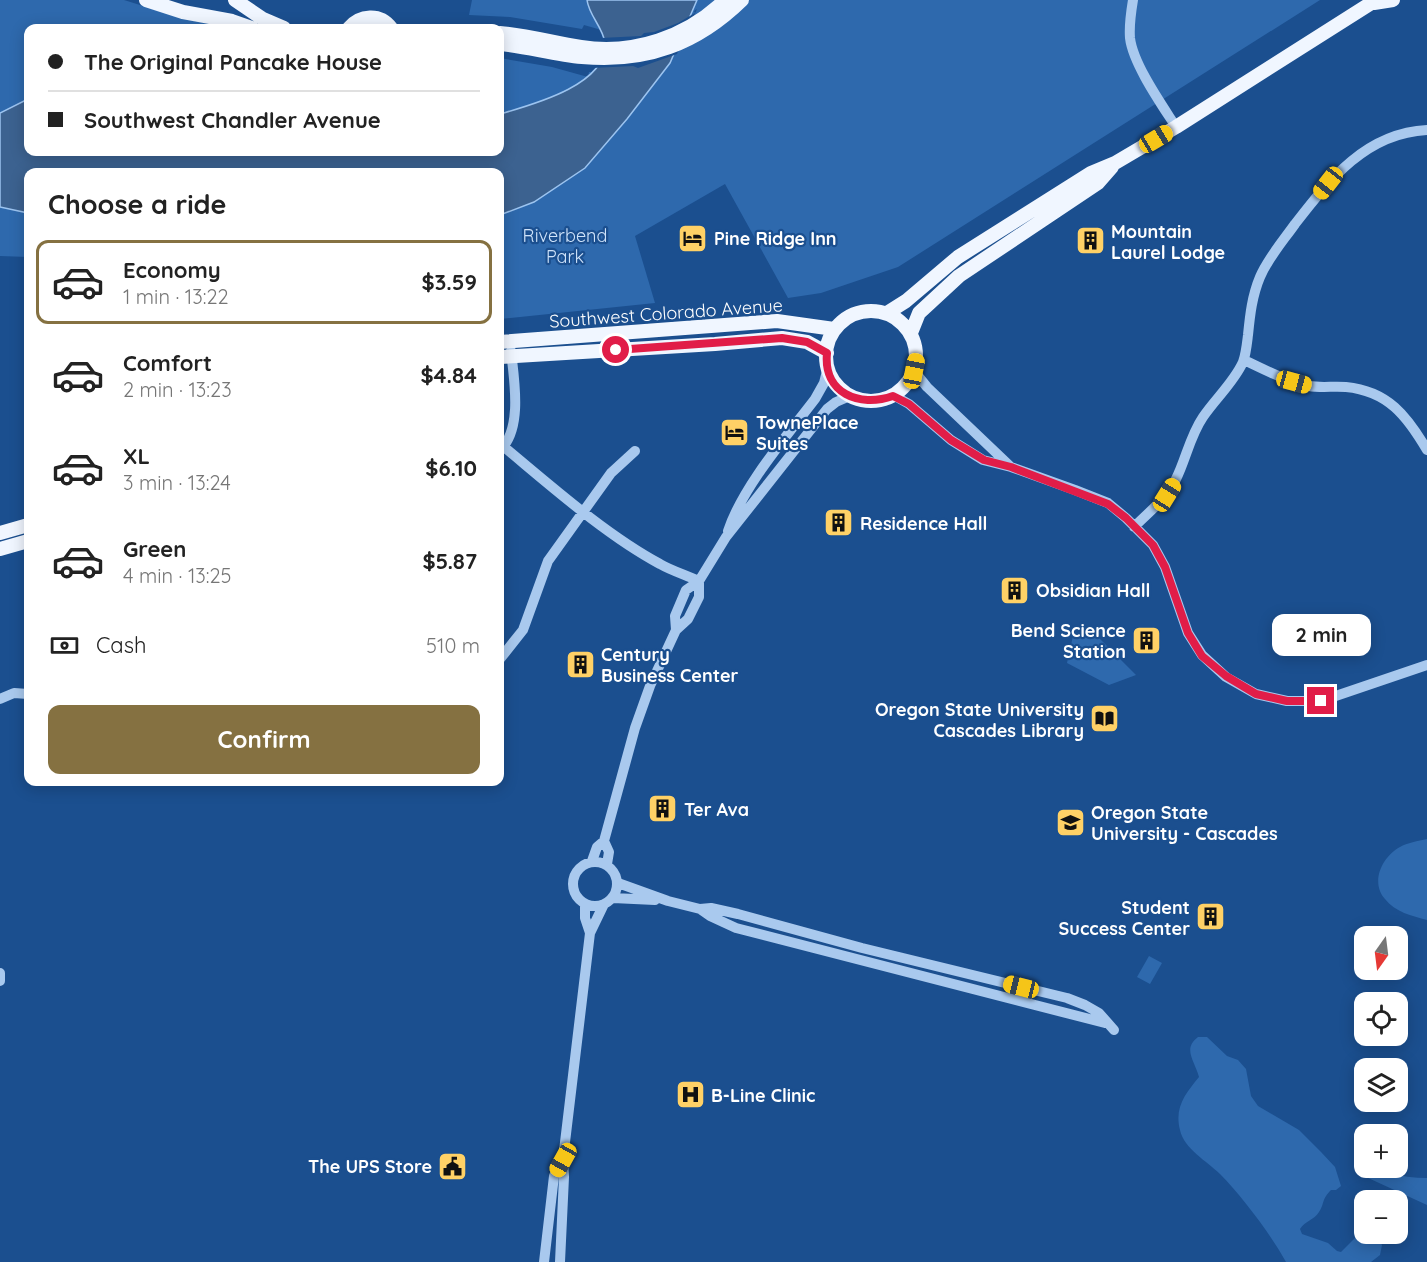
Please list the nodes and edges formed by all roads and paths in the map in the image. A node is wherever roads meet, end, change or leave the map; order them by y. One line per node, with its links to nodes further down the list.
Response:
1 (146, 0): 8 (main road)
2 (235, 0): 9 (main road)
3 (725, 0): 12 (main road)
4 (742, 0): 13 (main road)
5 (1133, 0): 14 (street)
6 (1393, 0): 7 (main road)
7 (1375, 1): 14 (main road)
8 (240, 24)
9 (275, 24)
10 (353, 24): 11 (main road)
11 (386, 24)
12 (504, 39)
13 (504, 39)
14 (1176, 127): 16 (main road)
15 (1427, 130): 22 (street)
16 (1115, 163): 17 (main road); 19 (main road)
17 (887, 313): 18 (main road); 19 (main road)
18 (834, 329): 20 (main road, Southwest Colorado Avenue); 21 (main road)
19 (911, 333): 24 (main road)
20 (505, 349): 21 (main road, Southwest Colorado Avenue); 27 (street)
21 (827, 353): 23 (main road)
22 (1244, 360): 29 (street); 34 (street)
23 (827, 371): 25 (main road); 36 (street)
24 (914, 371): 26 (main road); 31 (street)
25 (850, 396): 26 (main road); 36 (street)
26 (893, 396): 31 (street)
27 (504, 443)
28 (504, 450): 32 (street)
29 (1427, 450)
30 (635, 452): 32 (street)
31 (1011, 467): 34 (street)
32 (583, 511): 39 (street); 40 (street)
33 (24, 526): 35 (main road)
34 (1134, 527): 41 (street)
35 (0, 533)
36 (726, 537): 39 (street)
37 (24, 542): 38 (main road)
38 (0, 549)
39 (699, 581): 44 (street)
40 (504, 654)
41 (1427, 665)
42 (24, 694): 43 (street)
43 (0, 699)
44 (604, 840): 45 (street); 46 (street)
45 (592, 861): 46 (street); 50 (street)
46 (607, 864): 47 (street)
47 (618, 884): 48 (street); 49 (street)
48 (608, 901): 49 (street); 50 (street); 52 (street)
49 (668, 901): 51 (street)
50 (585, 904): 52 (street)
51 (700, 909): 51 (street)
52 (590, 933): 55 (street)
53 (0, 973): 54 (street)
54 (0, 981)
55 (563, 1160): 56 (street); 57 (street)
56 (544, 1262)
57 (560, 1262)

